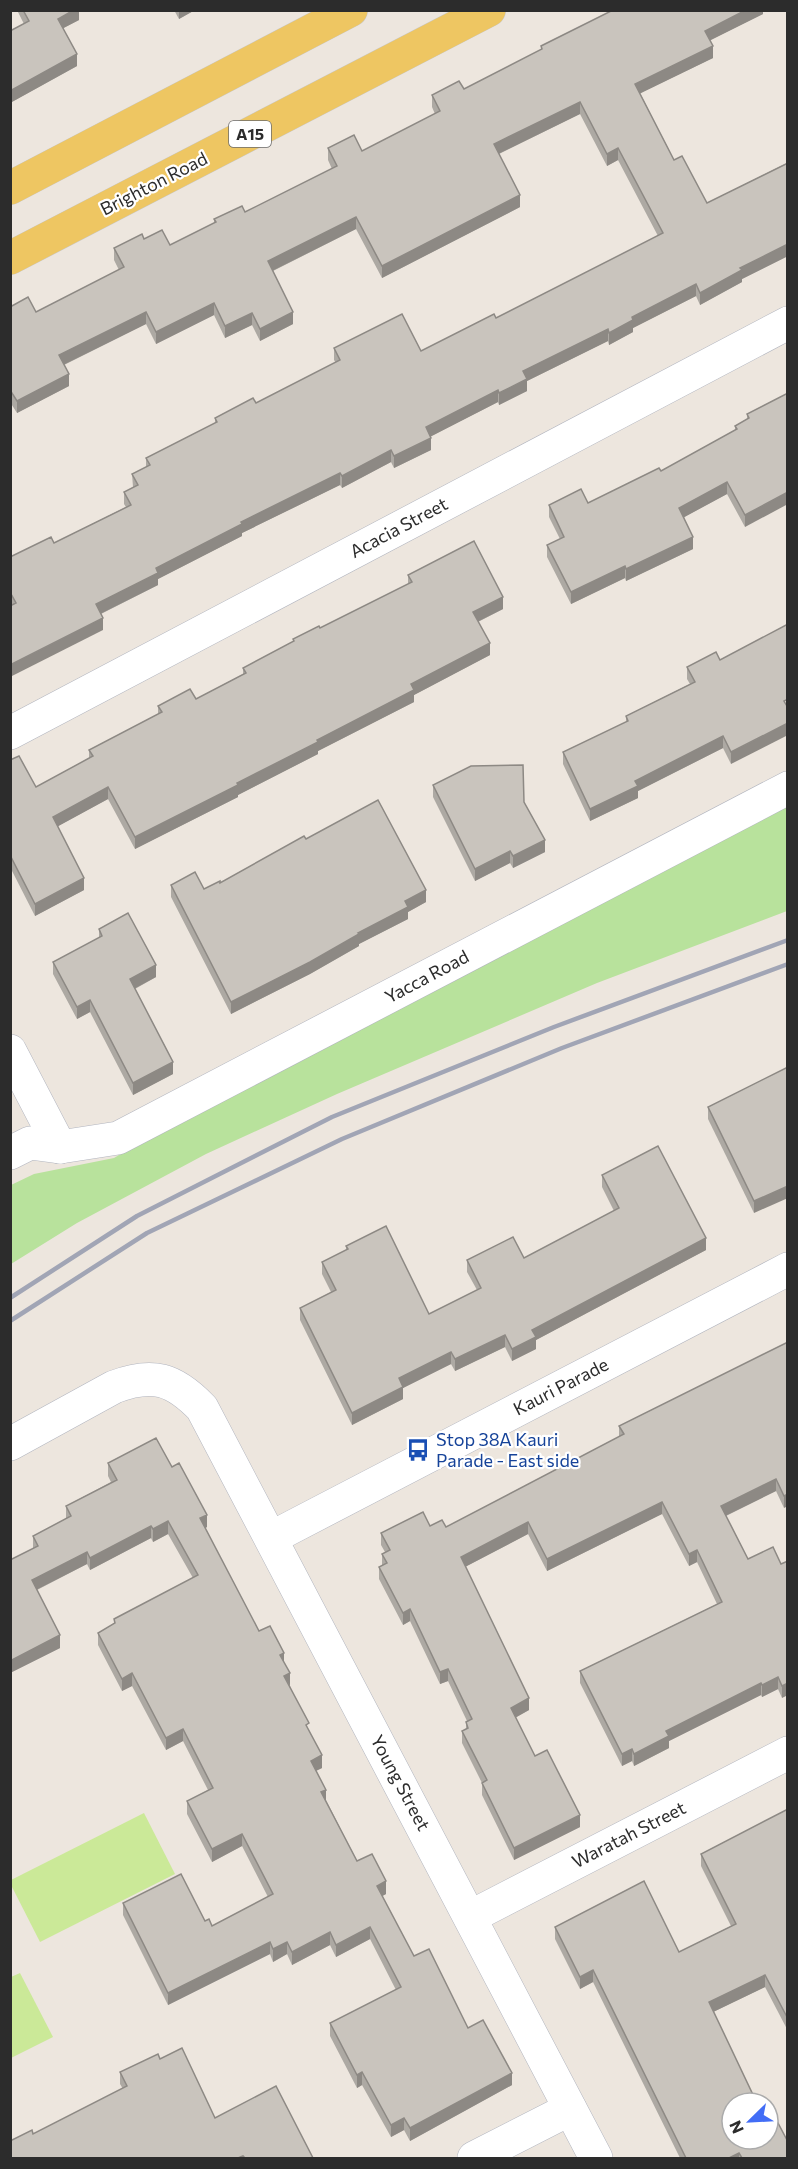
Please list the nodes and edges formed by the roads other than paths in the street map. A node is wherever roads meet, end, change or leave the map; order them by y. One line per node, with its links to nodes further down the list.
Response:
1 (351, 10): 3 (main road)
2 (487, 11): 4 (main road, Brighton Road / A15)
3 (10, 188)
4 (10, 258)
5 (788, 323): 6 (street, Acacia Street)
6 (10, 733)
7 (788, 788): 9 (street, Yacca Road)
8 (10, 1051): 9 (street)
9 (60, 1147): 10 (street, Yacca Road)
10 (10, 1153)
11 (788, 1269): 13 (street, Kauri Parade)
12 (10, 1444): 13 (street, Young Street)
13 (271, 1538): 15 (street, Young Street)
14 (788, 1753): 15 (street, Waratah Street)
15 (470, 1917): 16 (street, Young Street)
16 (570, 2109): 17 (street); 18 (street, Young Street)
17 (474, 2158)
18 (597, 2158)

